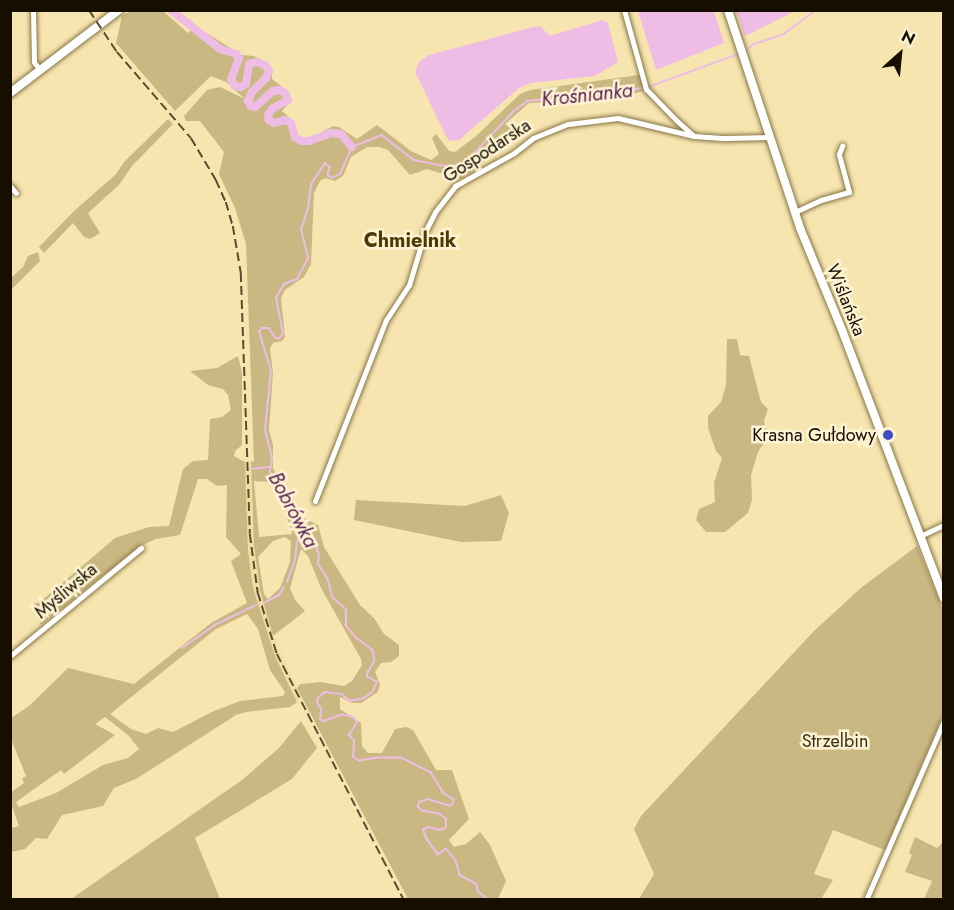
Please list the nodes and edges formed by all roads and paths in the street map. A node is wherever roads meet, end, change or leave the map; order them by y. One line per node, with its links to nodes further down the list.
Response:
1 (33, 10): 5 (street)
2 (119, 10): 5 (street)
3 (624, 10): 7 (street)
4 (728, 10): 8 (street, Wiślańska)
5 (40, 70): 6 (street)
6 (10, 93)
7 (694, 136): 8 (street, Gospodarska); 13 (street, Gospodarska)
8 (770, 137): 12 (street, Wiślańska)
9 (842, 146): 12 (street)
10 (10, 186): 11 (street)
11 (16, 193)
12 (795, 212): 15 (street, Wiślańska)
13 (315, 501)
14 (944, 525): 15 (street)
15 (920, 536): 17 (street, Wiślańska)
16 (141, 548): 18 (street, Myśliwska)
17 (944, 598)
18 (10, 656)
19 (944, 721): 20 (street)
20 (866, 900)

